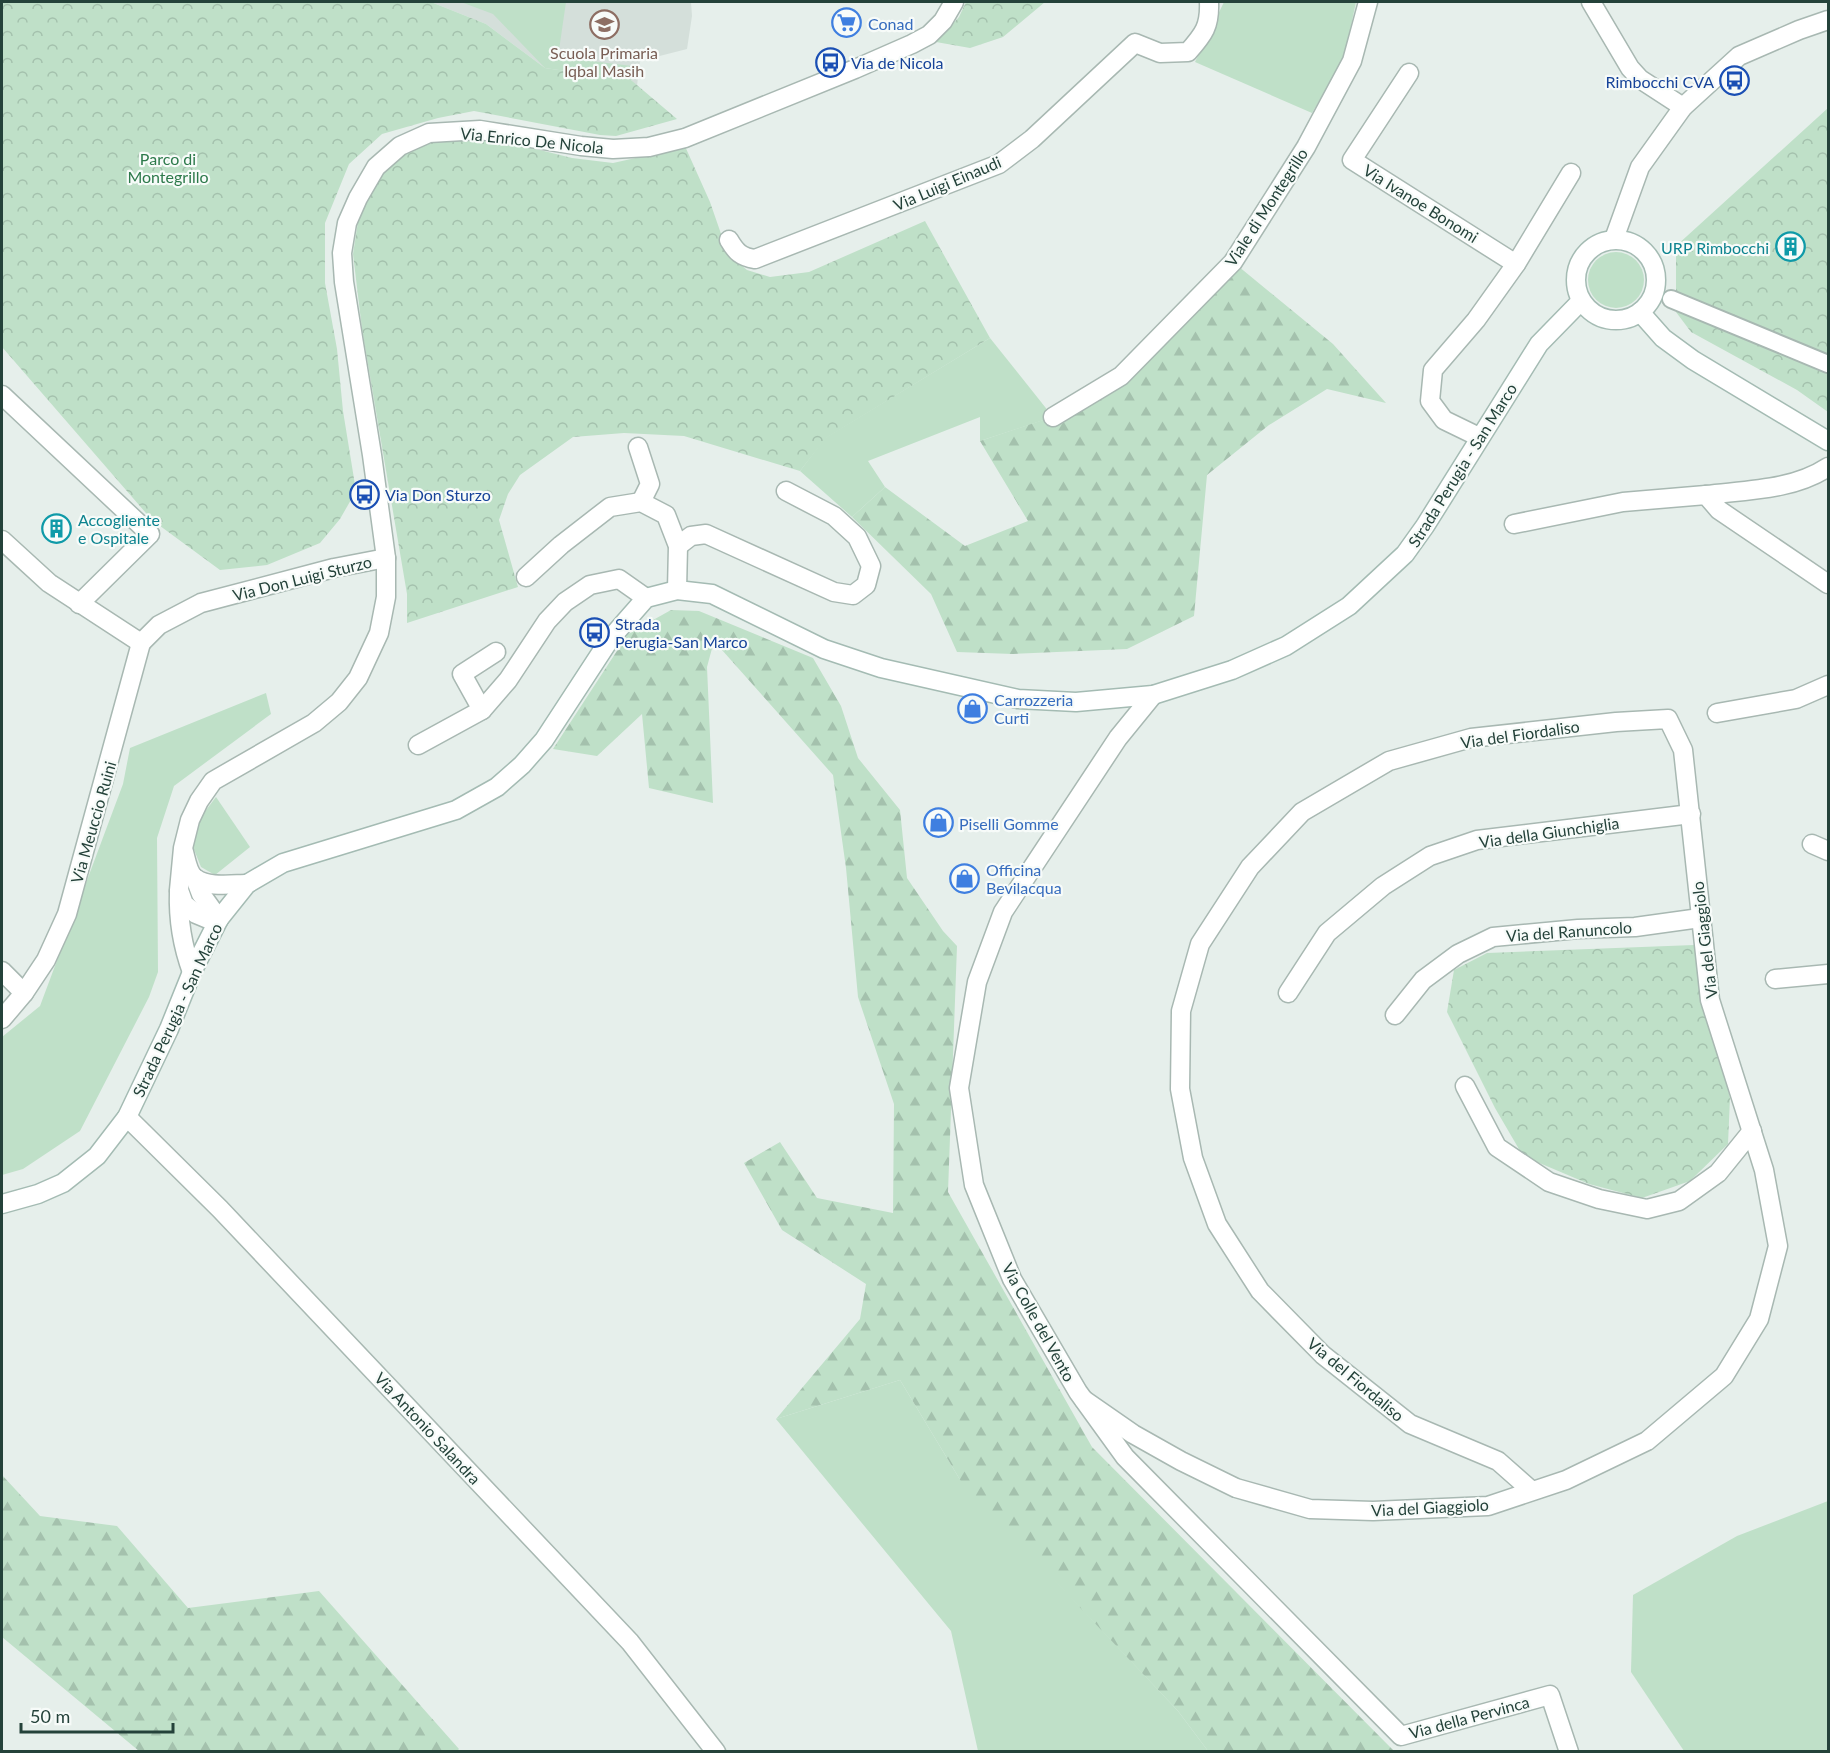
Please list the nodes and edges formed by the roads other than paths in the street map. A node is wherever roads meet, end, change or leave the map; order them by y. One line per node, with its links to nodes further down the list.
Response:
1 (954, 2): 28 (street, Via Enrico De Nicola)
2 (1209, 2): 10 (street, Via Luigi Einaudi)
3 (1368, 2): 17 (street, Viale di Montegrillo)
4 (1591, 2): 7 (street)
5 (1828, 20): 7 (street)
6 (1409, 73): 11 (street, Via Ivanoe Bonomi)
7 (1683, 107): 9 (street)
8 (1571, 173): 11 (street)
9 (1614, 239): 13 (street); 14 (street)
10 (729, 240)
11 (1516, 264): 18 (street)
12 (1671, 299): 15 (street)
13 (1581, 301): 14 (street); 18 (street, Strada Perugia - San Marco)
14 (1640, 312): 19 (street)
15 (1828, 364)
16 (2, 394): 33 (street)
17 (1053, 417)
18 (1479, 437): 37 (street, Strada Perugia - San Marco)
19 (1828, 441)
20 (638, 447): 24 (street)
21 (1828, 467): 23 (street)
22 (786, 491): 27 (street)
23 (1706, 495): 25 (street); 30 (street)
24 (641, 502): 27 (street); 29 (street)
25 (1514, 524)
26 (2, 540): 33 (street)
27 (678, 546): 31 (street)
28 (386, 558): 34 (street, Via Don Luigi Sturzo); 42 (street, Via Don Luigi Sturzo)
29 (526, 578)
30 (1828, 584)
31 (677, 590): 32 (street, Strada Perugia - San Marco); 37 (street, Strada Perugia - San Marco)
32 (646, 598): 38 (street); 44 (street, Strada Perugia - San Marco)
33 (79, 604): 34 (street)
34 (141, 643): 52 (street, Via Meuccio Ruini)
35 (496, 652): 38 (street)
36 (1828, 685): 39 (street)
37 (1153, 694): 60 (street, Via Colle del Vento)
38 (482, 710): 40 (street)
39 (1718, 713)
40 (418, 745)
41 (1691, 814): 47 (street, Via del Giaggiolo); 53 (street, Via della Giunchiglia); 61 (street, Via del Fiordaliso)
42 (183, 849): 43 (street); 45 (street, Via Don Luigi Sturzo)
43 (195, 878): 44 (street); 46 (street)
44 (248, 884): 46 (street, Strada Perugia - San Marco)
45 (179, 890): 46 (street); 49 (street, Via Don Luigi Sturzo)
46 (219, 918): 49 (street, Strada Perugia - San Marco)
47 (1700, 918): 54 (street, Via del Ranuncolo); 58 (street, Via del Giaggiolo)
48 (2, 971): 52 (street)
49 (192, 972): 57 (street, Strada Perugia - San Marco)
50 (1828, 974): 51 (street)
51 (1774, 979)
52 (24, 993): 55 (street, Via Meuccio Ruini)
53 (1288, 993)
54 (1395, 1016)
55 (2, 1019)
56 (1465, 1086): 58 (street)
57 (127, 1117): 59 (street, Strada Perugia - San Marco); 63 (street, Via Antonio Salandra)
58 (1752, 1131): 61 (street, Via del Giaggiolo)
59 (2, 1204)
60 (1084, 1400): 61 (street, Via del Giaggiolo); 62 (street, Via Colle del Vento)
61 (1532, 1491)
62 (1401, 1736): 64 (street, Via della Pervinca)
63 (716, 1752)
64 (1569, 1752)

